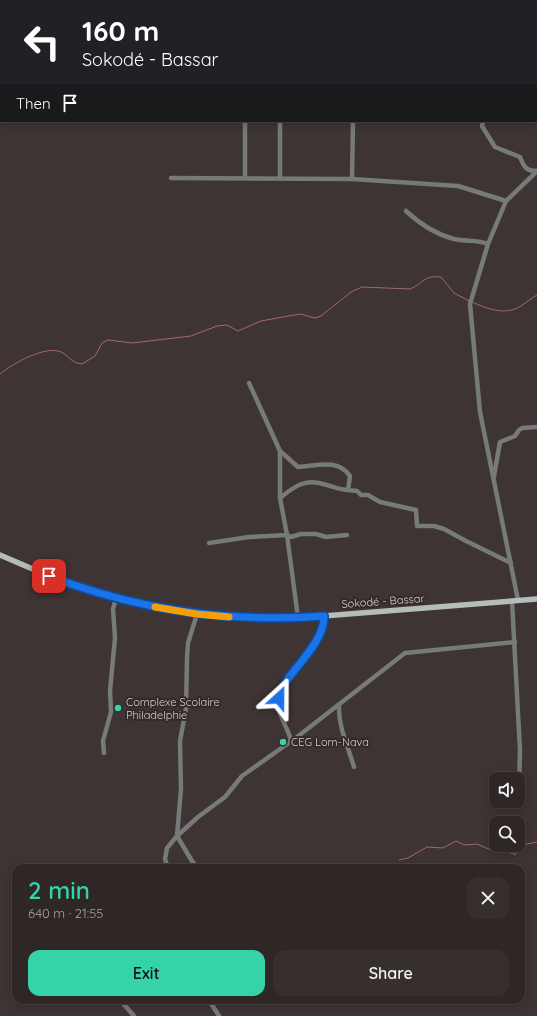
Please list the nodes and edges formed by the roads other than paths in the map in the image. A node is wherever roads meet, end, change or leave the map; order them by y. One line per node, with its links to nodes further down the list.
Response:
1 (245, 122): 7 (street)
2 (280, 122): 8 (street)
3 (353, 122): 9 (street)
4 (483, 122): 5 (street)
5 (537, 171): 10 (street)
6 (170, 178): 7 (street)
7 (245, 178): 8 (street)
8 (280, 178): 9 (street)
9 (352, 179): 10 (street)
10 (506, 201): 12 (street)
11 (406, 211): 12 (street)
12 (488, 244): 16 (street)
13 (249, 383): 15 (street)
14 (537, 427): 16 (street)
15 (280, 451): 17 (street); 18 (street)
16 (493, 481): 23 (street)
17 (348, 490): 18 (street); 23 (street)
18 (280, 498): 20 (street)
19 (347, 534): 20 (street)
20 (287, 535): 21 (street); 29 (street)
21 (209, 543)
22 (0, 555): 24 (main road, Sokodé - Bassar)
23 (511, 563): 26 (street)
24 (116, 598): 27 (main road, Sokodé - Bassar); 33 (street)
25 (537, 599): 26 (main road, Sokodé - Bassar)
26 (515, 601): 28 (main road, Sokodé - Bassar); 30 (street)
27 (196, 614): 29 (main road, Sokodé - Bassar); 36 (street)
28 (324, 616): 29 (main road, Sokodé - Bassar); 32 (street)
29 (298, 618)
30 (515, 642): 31 (street); 35 (street)
31 (339, 704): 32 (street); 34 (street)
32 (291, 741): 36 (street)
33 (104, 753)
34 (354, 767)
35 (519, 772)
36 (177, 836): 37 (street); 38 (street)
37 (167, 864)
38 (195, 864)
39 (124, 1004): 41 (street)
40 (212, 1004): 42 (street)
41 (134, 1016)
42 (219, 1016)

